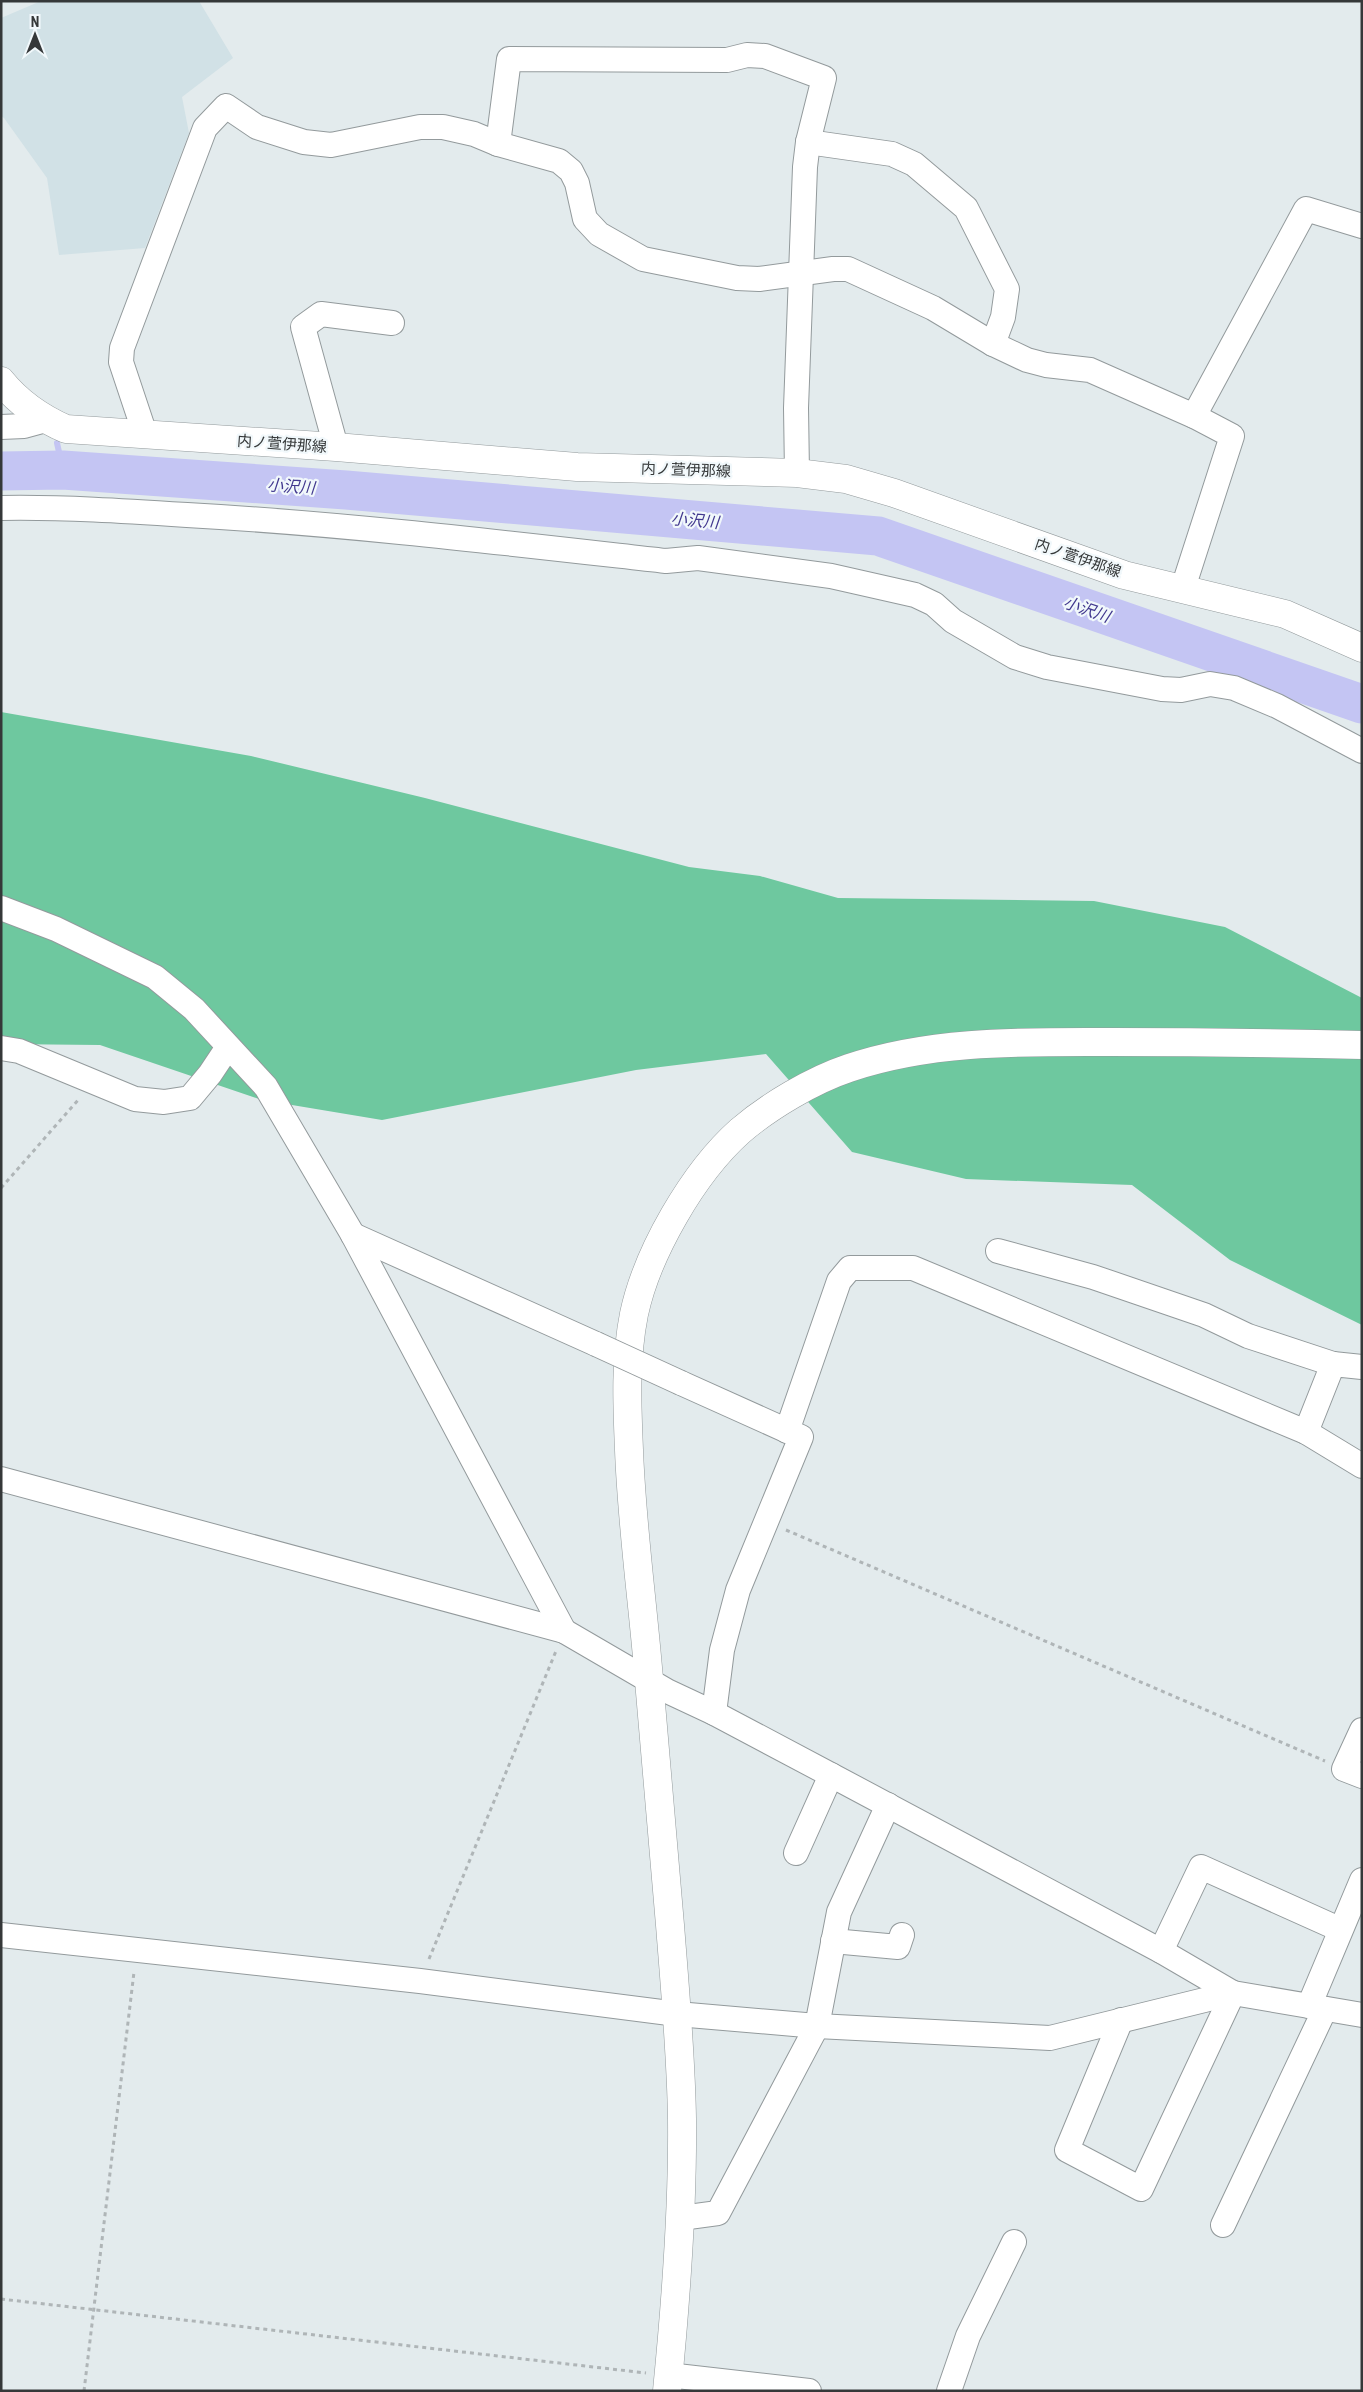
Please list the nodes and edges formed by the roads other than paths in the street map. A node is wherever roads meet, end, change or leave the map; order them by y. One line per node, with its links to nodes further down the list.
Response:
1 (808, 142): 2 (street); 4 (street); 6 (street)
2 (498, 144): 4 (street); 11 (street)
3 (1362, 226): 8 (street)
4 (801, 274): 6 (street); 13 (street)
5 (392, 323): 12 (street)
6 (993, 344): 8 (street)
7 (1, 381): 9 (street, 内ノ萱伊那線)
8 (1194, 416): 15 (street)
9 (46, 420): 10 (street); 11 (street, 内ノ萱伊那線)
10 (1, 427)
11 (145, 434): 12 (street, 内ノ萱伊那線)
12 (336, 447): 13 (street, 内ノ萱伊那線)
13 (797, 473): 15 (street, 内ノ萱伊那線)
14 (1, 508): 17 (street)
15 (1183, 588): 16 (street, 内ノ萱伊那線)
16 (1362, 648)
17 (1362, 750)
18 (1, 908): 20 (street)
19 (1362, 1045): 31 (street)
20 (228, 1047): 21 (street); 22 (street)
21 (1, 1048)
22 (353, 1236): 26 (street, bridge); 30 (street)
23 (998, 1251): 24 (street)
24 (1333, 1364): 25 (street); 27 (street)
25 (1362, 1367)
26 (787, 1431): 27 (street); 32 (street)
27 (1306, 1432): 28 (street)
28 (1362, 1466)
29 (1, 1479): 30 (street)
30 (564, 1631): 31 (street)
31 (650, 1681): 32 (street); 46 (street)
32 (714, 1713): 35 (street)
33 (1362, 1730): 34 (street)
34 (1353, 1773)
35 (831, 1775): 36 (street); 37 (street)
36 (888, 1805): 42 (street); 43 (street)
37 (796, 1853)
38 (1362, 1880): 39 (street)
39 (1339, 1929): 43 (street); 45 (street)
40 (902, 1935): 42 (street)
41 (1, 1936): 46 (street)
42 (833, 1942): 49 (street)
43 (1161, 1951): 44 (street)
44 (1233, 1992): 45 (street); 48 (street); 48 (street)
45 (1317, 2007): 47 (street); 51 (street)
46 (678, 2014): 49 (street); 50 (street)
47 (1362, 2016)
48 (1121, 2020): 49 (street)
49 (817, 2026): 50 (street)
50 (681, 2218): 53 (street)
51 (1223, 2225)
52 (1014, 2242): 55 (street)
53 (668, 2383): 54 (street)
54 (809, 2391)
55 (949, 2391)

